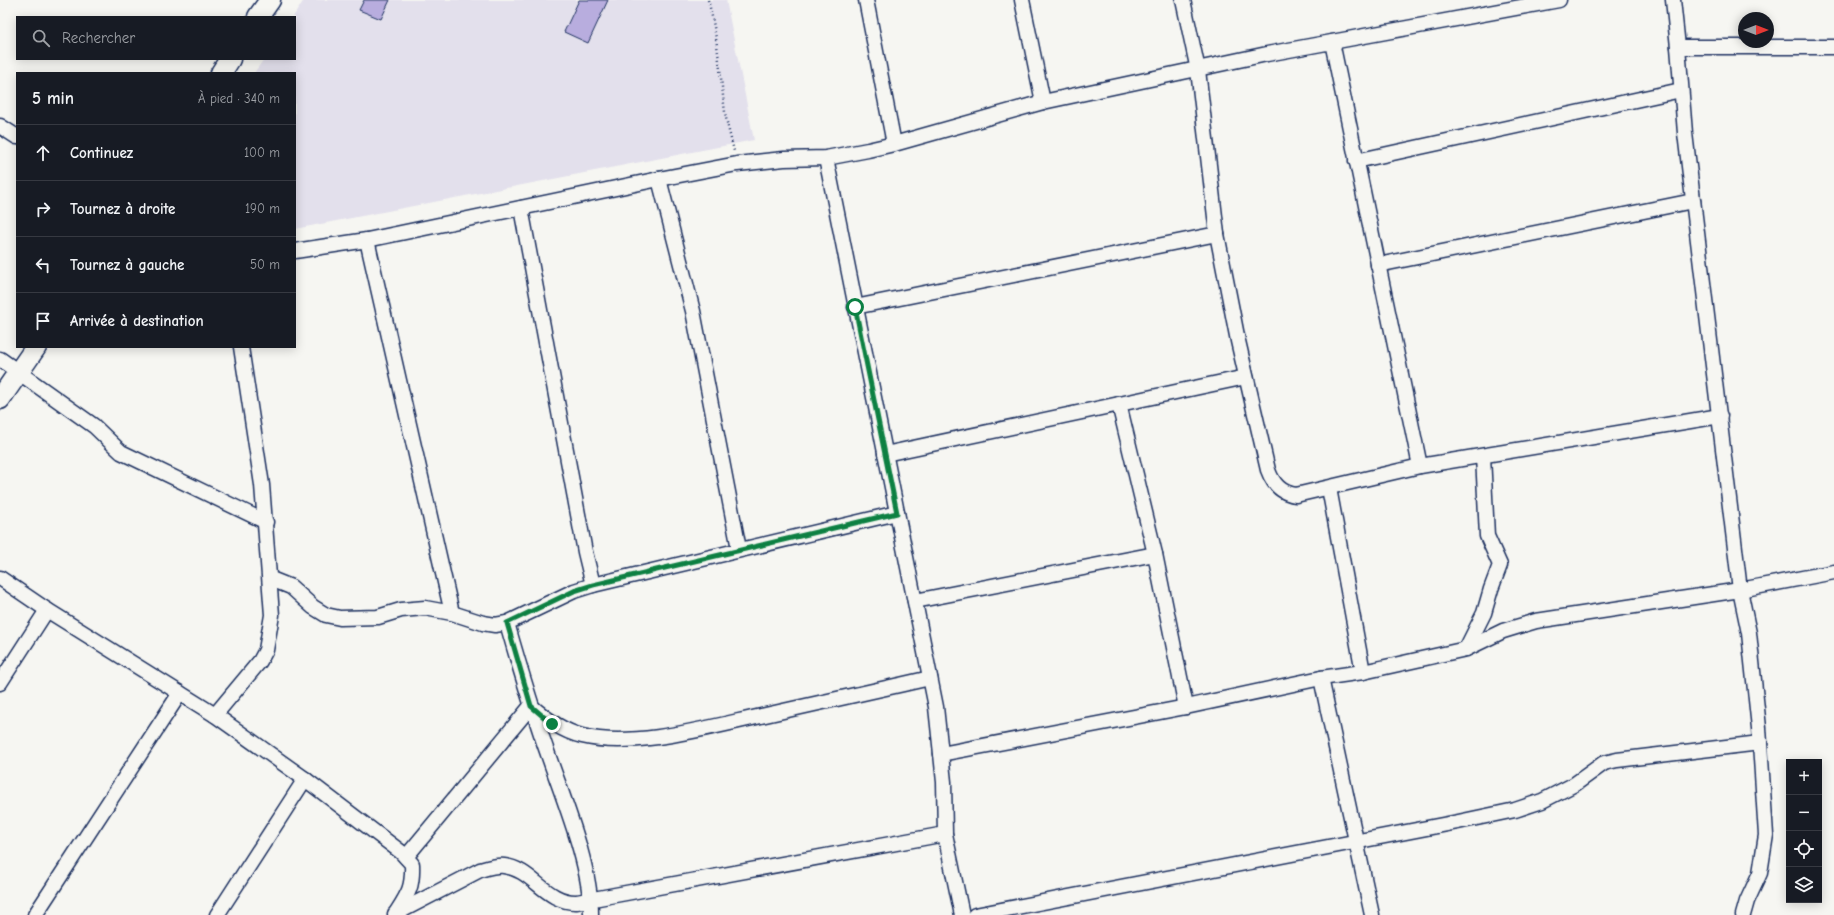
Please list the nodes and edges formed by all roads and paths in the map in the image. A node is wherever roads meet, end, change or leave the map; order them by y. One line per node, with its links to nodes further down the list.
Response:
1 (270, 0): 8 (street)
2 (708, 0): 22 (path)
3 (866, 0): 19 (street)
4 (1022, 0): 16 (street)
5 (1183, 0): 13 (street)
6 (1559, 0): 9 (street)
7 (1673, 0): 10 (street)
8 (259, 16)
9 (1332, 42): 13 (street); 21 (street)
10 (1678, 46): 11 (street); 15 (street)
11 (1834, 46)
12 (229, 60): 14 (street)
13 (1198, 70): 16 (street); 26 (street)
14 (222, 72)
15 (1681, 90): 21 (street); 24 (street)
16 (1043, 102): 19 (street)
17 (0, 126): 18 (street)
18 (16, 136)
19 (894, 144): 20 (street)
20 (826, 158): 22 (street); 30 (street)
21 (1356, 161): 29 (street)
22 (737, 164): 23 (street)
23 (658, 179): 25 (street); 45 (street)
24 (1693, 201): 29 (street); 38 (street)
25 (521, 208): 27 (street); 50 (street)
26 (1217, 234): 30 (street); 35 (street)
27 (367, 240): 28 (street); 54 (street)
28 (296, 251)
29 (1378, 265): 41 (street)
30 (855, 307): 39 (street)
31 (35, 348): 34 (street)
32 (241, 348): 44 (street)
33 (0, 360): 34 (street)
34 (18, 372): 36 (street); 44 (street)
35 (1246, 377): 37 (street); 42 (street)
36 (0, 399)
37 (1119, 404): 39 (street); 46 (street)
38 (1720, 416): 40 (street); 51 (street)
39 (885, 454): 43 (street)
40 (1483, 456): 41 (street); 56 (street)
41 (1420, 466): 42 (street)
42 (1329, 488): 57 (street)
43 (897, 513): 45 (street); 52 (street)
44 (266, 522): 49 (street)
45 (739, 549): 50 (street)
46 (1155, 554): 52 (street); 63 (street)
47 (1834, 572): 51 (street)
48 (0, 578): 53 (street)
49 (271, 579): 54 (street); 64 (street)
50 (593, 585): 55 (street)
51 (1740, 590): 56 (street); 65 (street)
52 (915, 600): 58 (street)
53 (47, 610): 60 (street); 61 (street)
54 (452, 613): 55 (street)
55 (507, 623): 62 (street)
56 (1466, 649): 57 (street)
57 (1363, 672): 59 (street)
58 (930, 678): 62 (street); 66 (street)
59 (1321, 678): 63 (street); 69 (street)
60 (0, 684)
61 (180, 693): 64 (street); 73 (street)
62 (531, 706): 70 (street); 71 (street)
63 (1186, 707): 66 (street)
64 (215, 715): 67 (street)
65 (1760, 743): 69 (street); 80 (street)
66 (941, 754): 68 (street)
67 (305, 779): 70 (street); 74 (street)
68 (945, 834): 71 (street); 77 (street)
69 (1357, 842): 78 (street); 79 (street)
70 (406, 857): 75 (street)
71 (591, 899): 72 (street); 76 (street)
72 (409, 911): 75 (street)
73 (36, 915)
74 (217, 915)
75 (395, 915)
76 (591, 915)
77 (962, 915)
78 (975, 915)
79 (1372, 915)
80 (1743, 915)

